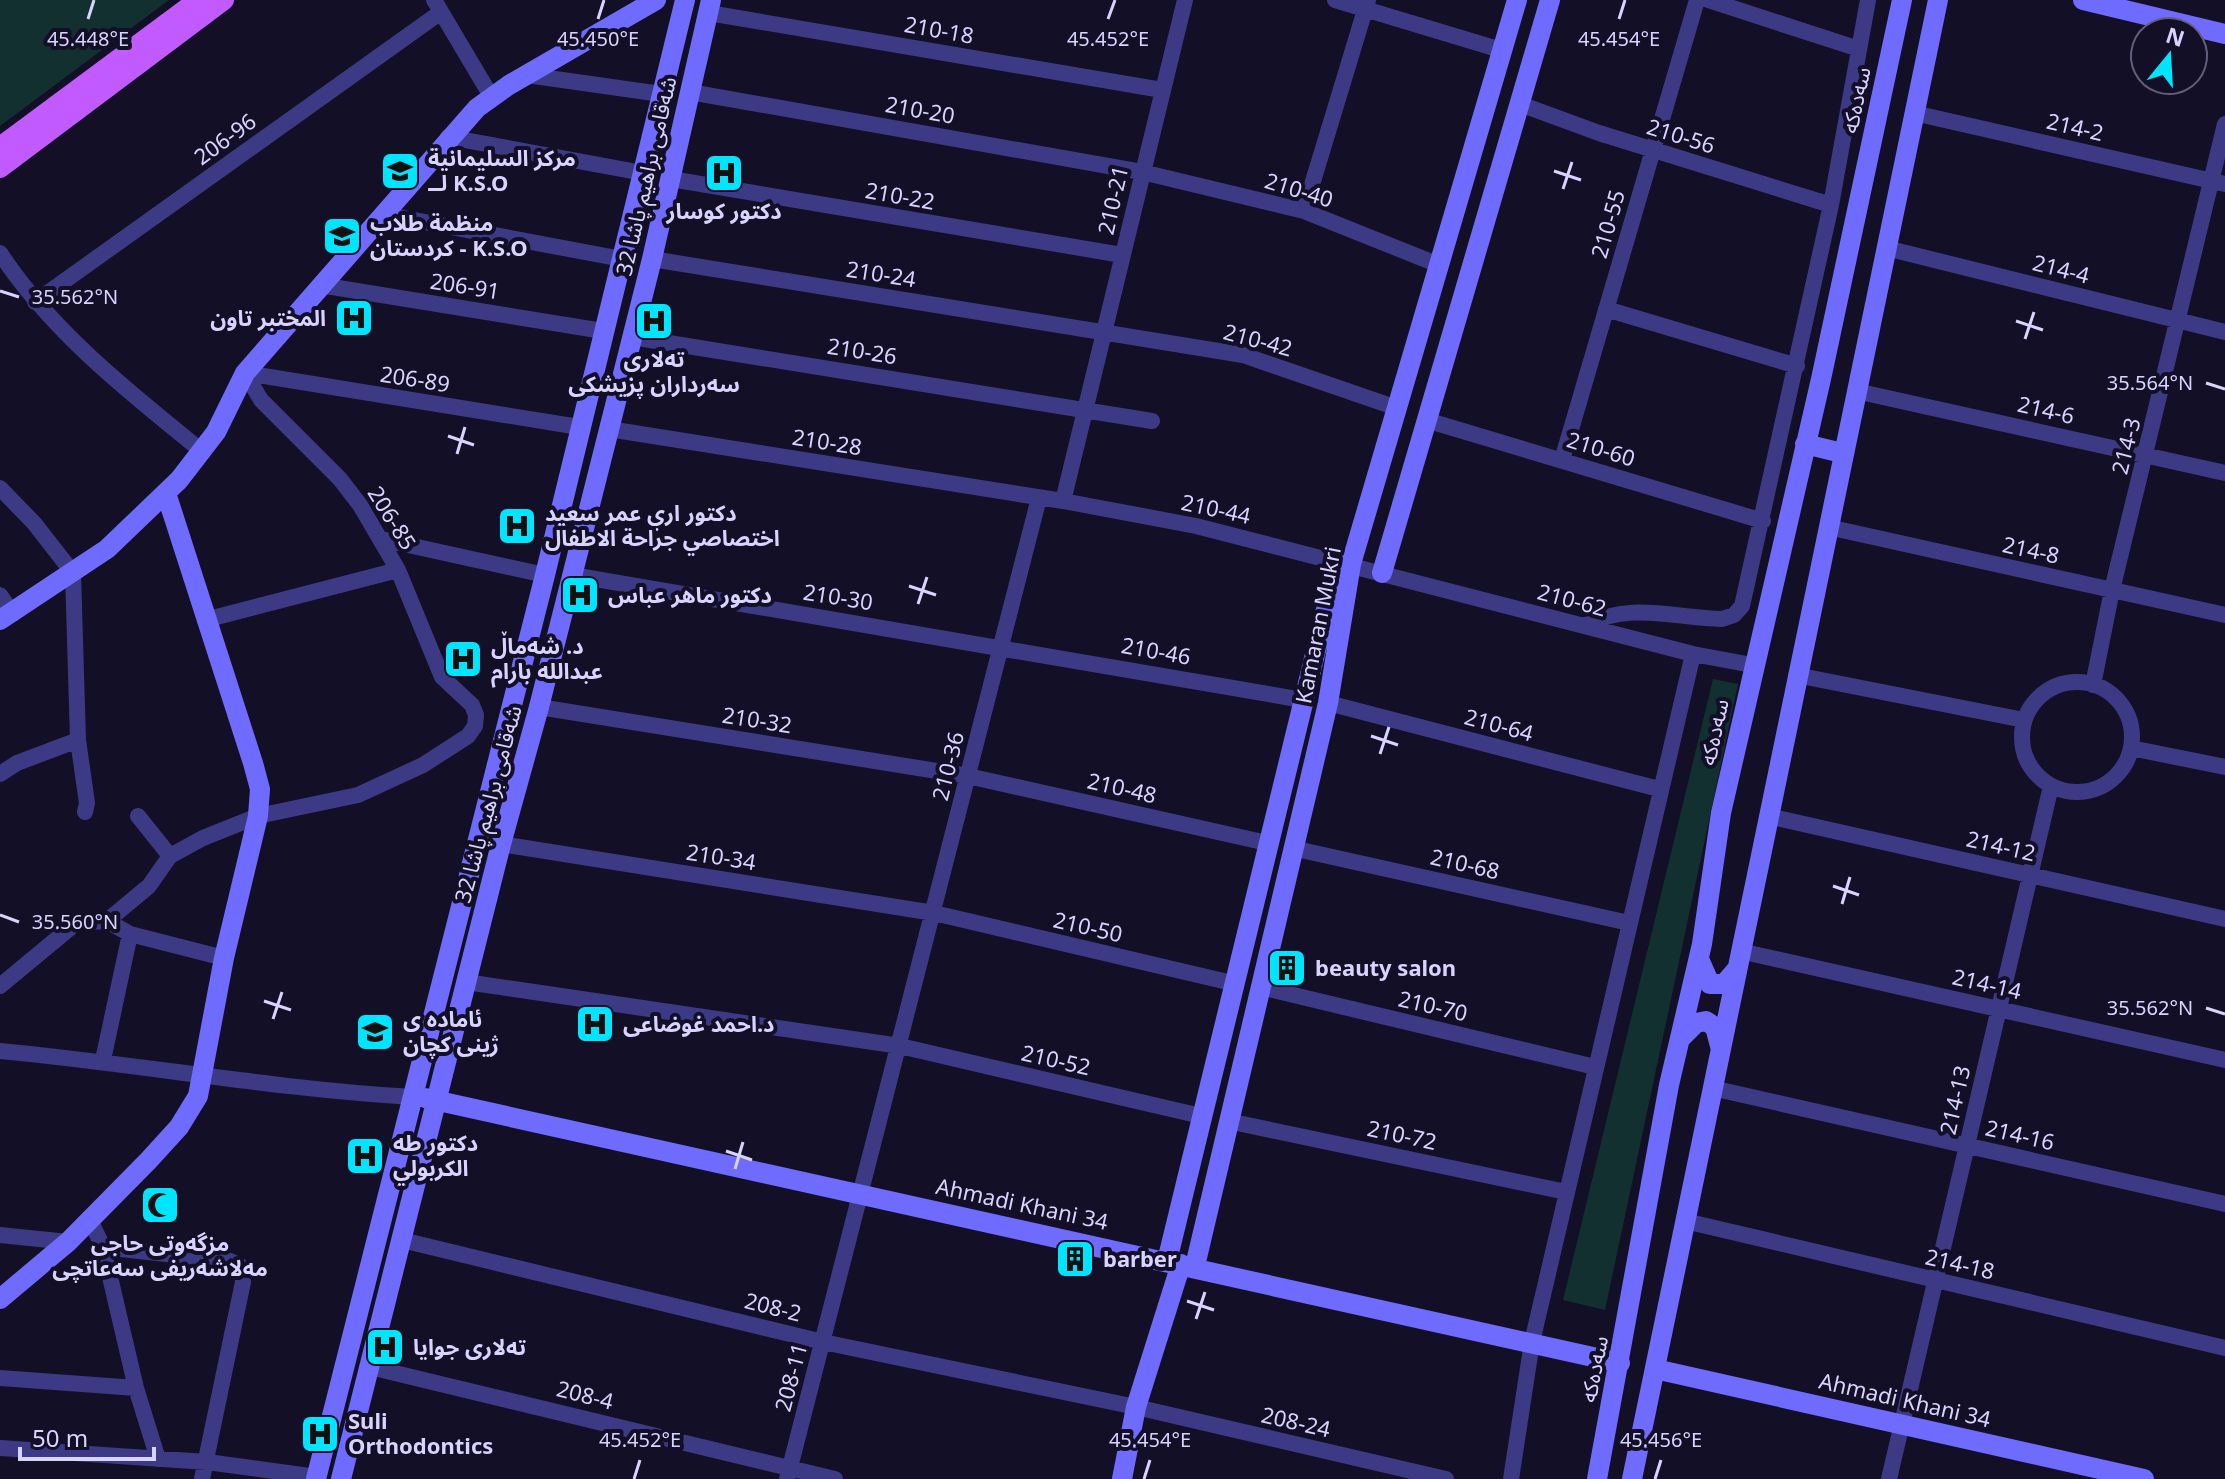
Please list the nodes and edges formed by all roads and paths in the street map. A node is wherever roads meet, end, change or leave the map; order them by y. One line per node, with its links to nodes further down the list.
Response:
1 (198, 0): 32 (main road)
2 (224, 0): 34 (main road)
3 (656, 0): 22 (street)
4 (685, 0): 26 (street, شەقامی براهیم پاشا 32)
5 (1185, 0): 24 (street, 210-21)
6 (1335, 0): 15 (street)
7 (1517, 0): 20 (street, Kamaran Mukri)
8 (1550, 0): 23 (street)
9 (1697, 0): 33 (street, 210-55)
10 (1708, 0): 19 (street)
11 (1868, 0): 19 (street)
12 (1902, 0): 65 (street, سەدەکە)
13 (1938, 0): 29 (street)
14 (2083, 0): 18 (street)
15 (1367, 5): 20 (street); 40 (street)
16 (438, 6): 27 (street); 49 (street, 206-96)
17 (710, 6): 24 (street, 210-18); 25 (street, شەقامی براهیم پاشا 32)
18 (2225, 34)
19 (1859, 49): 39 (street)
20 (1501, 50): 21 (street, Kamaran Mukri)
21 (1494, 72): 23 (street); 47 (street, Kamaran Mukri)
22 (527, 75): 26 (street); 27 (street)
23 (1525, 83): 28 (street)
24 (1162, 90): 35 (street, 210-21)
25 (690, 92): 35 (street, 210-20); 37 (street, شەقامی براهیم پاشا 32)
26 (661, 94): 36 (street, شەقامی براهیم پاشا 32)
27 (491, 96): 31 (street)
28 (1520, 104): 33 (street, 210-56); 61 (street)
29 (1914, 113): 38 (street, 214-2); 42 (street)
30 (2225, 124): 38 (street, 214-3)
31 (448, 137): 36 (street); 41 (street)
32 (0, 147)
33 (1653, 150): 39 (street, 210-56); 50 (street, 210-55)
34 (0, 168)
35 (1142, 172): 40 (street, 210-40); 43 (street, 210-21)
36 (643, 173): 44 (street, شەقامی براهیم پاشا 32)
37 (671, 179): 43 (street, 210-22); 45 (street, شەقامی براهیم پاشا 32)
38 (2219, 183): 51 (street, 214-3)
39 (1831, 205): 56 (street)
40 (1304, 211): 47 (street, 210-40)
41 (382, 214): 44 (street); 48 (street)
42 (1886, 248): 51 (street, 214-4); 58 (street)
43 (1122, 255): 54 (street, 210-21)
44 (622, 259): 52 (street, شەقامی براهیم پاشا 32)
45 (652, 259): 54 (street, 210-24); 55 (street, شەقامی براهیم پاشا 32)
46 (2, 261): 49 (street)
47 (1439, 265): 59 (street, Kamaran Mukri)
48 (320, 285): 52 (street, 206-91); 57 (street)
49 (35, 302): 66 (street)
50 (1606, 309): 56 (street); 69 (street, 210-55)
51 (2179, 321): 53 (street, 214-4); 68 (street, 214-3)
52 (603, 331): 63 (street, شەقامی براهیم پاشا 32)
53 (2225, 332)
54 (1102, 334): 59 (street, 210-42); 60 (street, 210-21)
55 (632, 337): 60 (street, 210-26); 64 (street, شەقامی براهیم پاشا 32)
56 (1797, 366): 75 (street)
57 (245, 373): 63 (street, 206-89); 66 (street); 77 (street, 206-85)
58 (1856, 391): 67 (street); 68 (street, 214-6)
59 (1397, 408): 78 (street, Kamaran Mukri)
60 (1084, 410): 62 (street); 74 (street, 210-21)
61 (1426, 420): 69 (street, 210-60); 81 (street)
62 (1152, 421)
63 (579, 427): 82 (street, شەقامی براهیم پاشا 32)
64 (609, 429): 73 (street, 210-28); 83 (street, شەقامی براهیم پاشا 32)
65 (1805, 444): 67 (street); 92 (street, سەدەکە)
66 (203, 452): 72 (street)
67 (1842, 453): 76 (street)
68 (2147, 456): 70 (street, 214-6); 84 (street, 214-3)
69 (1562, 460): 75 (street, 210-60)
70 (2225, 473)
71 (0, 488): 80 (street)
72 (166, 493): 80 (street); 88 (street)
73 (1039, 498): 74 (street, 210-44); 90 (street, 210-36)
74 (1063, 501): 78 (street, 210-44)
75 (1763, 521): 89 (street)
76 (1828, 527): 84 (street, 214-8); 93 (street)
77 (381, 539): 79 (street, 206-85); 82 (street)
78 (1345, 562): 81 (street, 210-44); 95 (street, Kamaran Mukri); 96 (street, Kamaran Mukri)
79 (398, 570): 88 (street); 108 (street, 206-85)
80 (73, 573): 87 (street); 99 (street)
81 (1382, 573): 89 (street, 210-62)
82 (545, 575): 139 (street, شەقامی براهیم پاشا 32)
83 (572, 575): 90 (street, 210-30); 97 (street, شەقامی براهیم پاشا 32)
84 (2112, 590): 86 (street, 214-8); 94 (street, 214-3)
85 (0, 595): 87 (street)
86 (2225, 615)
87 (6, 617)
88 (205, 620): 108 (street)
89 (1584, 626): 91 (street, 210-62)
90 (1001, 646): 95 (street, 210-46); 103 (street, 210-36)
91 (1693, 654): 92 (street, 210-62); 105 (street)
92 (1752, 665): 123 (street, سەدەکە)
93 (1796, 675): 98 (street); 109 (street)
94 (2093, 685): 98 (street); 100 (street)
95 (1303, 700): 110 (street, Kamaran Mukri)
96 (1328, 703): 105 (street, 210-64); 112 (street, Kamaran Mukri)
97 (539, 707): 103 (street, 210-32); 111 (street, شەقامی براهیم پاشا 32)
98 (2024, 720): 104 (street)
99 (78, 740): 102 (street); 106 (street)
100 (2131, 748): 101 (street); 104 (street)
101 (2225, 767)
102 (0, 774)
103 (968, 776): 110 (street, 210-48); 117 (street, 210-36)
104 (2051, 786): 114 (street, 214-13)
105 (1659, 789): 120 (street)
106 (85, 812)
107 (138, 816): 113 (street)
108 (258, 816): 113 (street); 122 (street)
109 (1768, 816): 114 (street, 214-12); 124 (street)
110 (1267, 843): 115 (street, Kamaran Mukri)
111 (501, 844): 117 (street, 210-34); 125 (street, شەقامی براهیم پاشا 32)
112 (1292, 848): 116 (street, Kamaran Mukri); 120 (street, 210-68)
113 (170, 856): 119 (street)
114 (2031, 875): 118 (street, 214-12); 129 (street, 214-13)
115 (1253, 899): 116 (street); 126 (street, Kamaran Mukri)
116 (1279, 904): 128 (street, Kamaran Mukri)
117 (934, 913): 126 (street, 210-50); 131 (street, 210-36)
118 (2225, 919)
119 (107, 921): 121 (street); 127 (street)
120 (1629, 923): 136 (street)
121 (130, 934): 122 (street); 134 (street)
122 (224, 958): 137 (street)
123 (1699, 959): 124 (street); 130 (street, سەدەکە)
124 (1738, 960): 129 (street, 214-14); 132 (street)
125 (466, 982): 131 (street); 140 (street, شەقامی براهیم پاشا 32)
126 (1232, 983): 141 (street, Kamaran Mukri)
127 (0, 986)
128 (1260, 987): 136 (street, 210-70); 142 (street, Kamaran Mukri)
129 (1999, 1009): 135 (street, 214-14); 143 (street, 214-13)
130 (1682, 1037): 132 (street); 159 (street, سەدەکە)
131 (900, 1046): 141 (street, 210-52); 145 (street, 210-36)
132 (1720, 1046): 138 (street)
133 (0, 1051): 134 (street)
134 (103, 1060): 137 (street)
135 (2225, 1060)
136 (1595, 1067): 144 (street)
137 (201, 1075): 139 (street); 147 (street)
138 (1712, 1088): 143 (street, 214-16); 148 (street)
139 (413, 1097): 140 (street, Ahmadi Khani 34); 171 (street, شەقامی براهیم پاشا 32)
140 (437, 1099): 145 (street, Ahmadi Khani 34); 150 (street, شەقامی براهیم پاشا 32)
141 (1201, 1116): 153 (street, Kamaran Mukri)
142 (1228, 1121): 144 (street, 210-72); 153 (street, Kamaran Mukri)
143 (1967, 1145): 146 (street, 214-16); 154 (street, 214-13)
144 (1566, 1192): 157 (street)
145 (861, 1193): 153 (street, Ahmadi Khani 34); 156 (street, 208-11)
146 (2225, 1204)
147 (89, 1218): 151 (street); 152 (street)
148 (1685, 1221): 154 (street, 214-18); 161 (street)
149 (0, 1235): 151 (street)
150 (402, 1240): 156 (street, 208-2); 160 (street, شەقامی براهیم پاشا 32)
151 (68, 1242): 155 (street)
152 (103, 1247): 163 (street); 168 (street)
153 (1181, 1264): 157 (street, Ahmadi Khani 34); 164 (street, Kamaran Mukri)
154 (1936, 1281): 158 (street, 214-18); 165 (street, 214-13)
155 (0, 1299)
156 (823, 1342): 164 (street, 208-2); 169 (street, 208-11)
157 (1532, 1342): 159 (street, Ahmadi Khani 34); 177 (street)
158 (2225, 1348)
159 (1620, 1363): 178 (street, سەدەکە)
160 (370, 1367): 169 (street, 208-4); 173 (street, شەقامی براهیم پاشا 32)
161 (1655, 1369): 165 (street, Ahmadi Khani 34); 179 (street)
162 (0, 1378): 163 (street)
163 (136, 1388): 167 (street)
164 (1136, 1407): 170 (street, 208-24); 175 (street, Kamaran Mukri)
165 (1902, 1424): 180 (street, 214-13); 181 (street, Ahmadi Khani 34)
166 (0, 1448): 167 (street)
167 (158, 1459): 168 (street)
168 (207, 1462): 171 (street); 172 (street)
169 (788, 1473): 174 (street, 208-4)
170 (1419, 1476): 176 (street, 208-24)
171 (316, 1478)
172 (202, 1479)
173 (341, 1479)
174 (835, 1479)
175 (1122, 1479)
176 (1446, 1479)
177 (1511, 1479)
178 (1597, 1479)
179 (1632, 1479)
180 (1889, 1479)
181 (2144, 1479)

